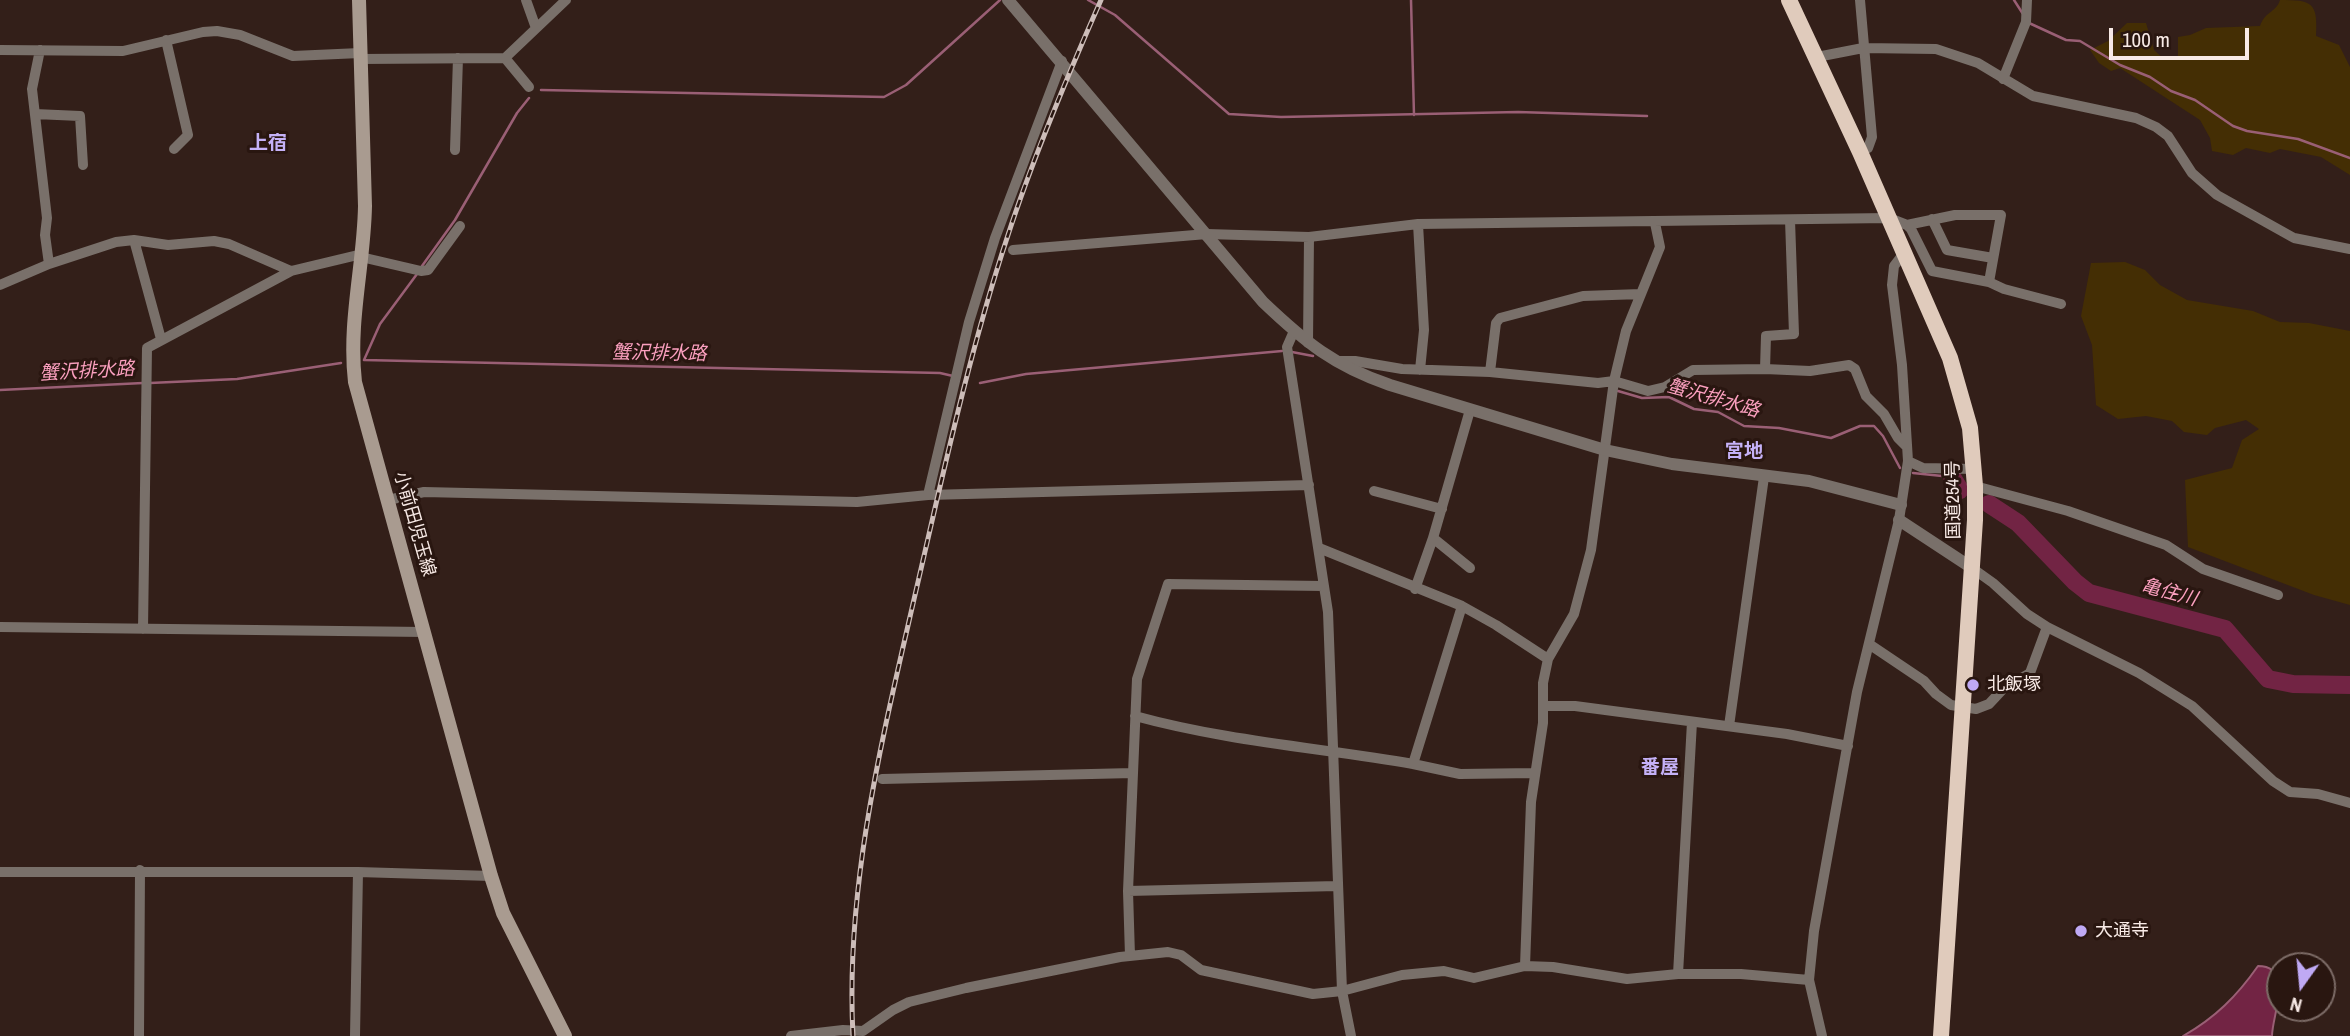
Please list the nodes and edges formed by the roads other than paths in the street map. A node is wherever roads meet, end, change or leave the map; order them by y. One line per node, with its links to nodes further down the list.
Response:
1 (359, 0): 13 (main road, 小前田児玉線)
2 (526, 0): 8 (street)
3 (566, 0): 8 (street)
4 (1008, 0): 17 (street)
5 (1789, 0): 14 (highway, 国道254号)
6 (1860, 0): 10 (street)
7 (2027, 0): 18 (street)
8 (536, 28): 16 (street)
9 (166, 40): 12 (street); 13 (street); 21 (street)
10 (1863, 48): 14 (street); 18 (street); 23 (street)
11 (0, 50): 12 (street)
12 (40, 50): 20 (street)
13 (360, 56): 15 (street); 38 (main road, 小前田児玉線)
14 (1817, 57): 23 (highway, 国道254号)
15 (458, 58): 16 (street); 22 (street)
16 (505, 58): 19 (street)
17 (1062, 61): 32 (street); 62 (street)
18 (2003, 79): 35 (street)
19 (529, 88)
20 (35, 114): 24 (street); 40 (street)
21 (174, 149)
22 (455, 150)
23 (1860, 152): 25 (highway, 国道254号)
24 (83, 165)
25 (1889, 218): 27 (street); 30 (street); 37 (highway, 国道254号)
26 (1932, 219): 30 (street); 39 (street); 39 (street)
27 (1790, 220): 28 (street); 50 (street)
28 (1655, 223): 29 (street); 44 (street)
29 (1418, 224): 33 (street); 51 (street)
30 (1907, 225): 42 (street)
31 (460, 226): 38 (street)
32 (1207, 234): 33 (street); 36 (street); 46 (street)
33 (1309, 237): 48 (street)
34 (134, 240): 40 (street); 41 (street); 47 (street)
35 (2350, 249)
36 (1013, 250)
37 (1904, 253): 55 (street); 59 (highway, 国道254号)
38 (362, 256): 41 (street); 63 (main road, 小前田児玉線)
39 (1993, 258): 42 (street)
40 (49, 264): 43 (street)
41 (291, 271): 47 (street)
42 (1989, 282): 45 (street)
43 (0, 285)
44 (1641, 294): 52 (street); 53 (street)
45 (2061, 304)
46 (1294, 331): 48 (street); 60 (street)
47 (160, 339): 77 (street)
48 (1308, 344): 49 (street)
49 (1335, 361): 51 (street); 54 (street)
50 (1765, 369): 53 (street); 55 (street)
51 (1420, 370): 52 (street)
52 (1490, 372): 53 (street)
53 (1614, 381): 56 (street)
54 (1470, 410): 56 (street); 65 (street)
55 (1908, 447): 57 (street)
56 (1605, 450): 58 (street); 80 (street)
57 (1908, 461): 59 (street); 64 (street)
58 (1764, 477): 64 (street); 85 (street)
59 (1975, 477): 70 (highway, 国道254号); 73 (street)
60 (1309, 485): 62 (street); 68 (street)
61 (1374, 491): 65 (street)
62 (928, 495): 63 (street)
63 (387, 500): 78 (main road, 小前田児玉線)
64 (1901, 505): 66 (street)
65 (1442, 509): 67 (street)
66 (1899, 520): 70 (street); 79 (street)
67 (1433, 538): 69 (street); 72 (street)
68 (1319, 548): 71 (street); 72 (street)
69 (1471, 568)
70 (1972, 568): 76 (street); 82 (highway, 国道254号)
71 (1324, 586): 83 (street); 87 (street)
72 (1415, 589): 74 (street)
73 (2278, 596)
74 (1462, 606): 80 (street); 88 (street)
75 (0, 627): 77 (street)
76 (2047, 627): 82 (street); 92 (street)
77 (143, 629): 78 (street)
78 (425, 632): 96 (main road, 小前田児玉線)
79 (1869, 644): 82 (street); 86 (street)
80 (1548, 659): 81 (street)
81 (1543, 706): 84 (street); 90 (street)
82 (1962, 708): 111 (highway, 国道254号)
83 (1135, 716): 87 (street); 89 (street)
84 (1692, 722): 85 (street); 101 (street)
85 (1729, 726): 86 (street)
86 (1848, 746): 102 (street)
87 (1332, 750): 88 (street); 97 (street)
88 (1413, 764): 90 (street)
89 (1132, 773): 91 (street); 98 (street)
90 (1535, 773): 100 (street)
91 (882, 779)
92 (2350, 803)
93 (140, 870): 94 (street); 95 (street); 105 (street)
94 (0, 872)
95 (358, 872): 96 (street); 106 (street)
96 (491, 876): 107 (main road, 小前田児玉線)
97 (1337, 886): 98 (street); 103 (street)
98 (1128, 891): 99 (street)
99 (1130, 956): 103 (street); 104 (street)
100 (1525, 966): 101 (street); 103 (street)
101 (1678, 974): 102 (street)
102 (1809, 979): 110 (street)
103 (1342, 990): 109 (street)
104 (843, 1033): 108 (street)
105 (139, 1036)
106 (355, 1036)
107 (565, 1036)
108 (790, 1036)
109 (1351, 1036)
110 (1822, 1036)
111 (1941, 1036)

